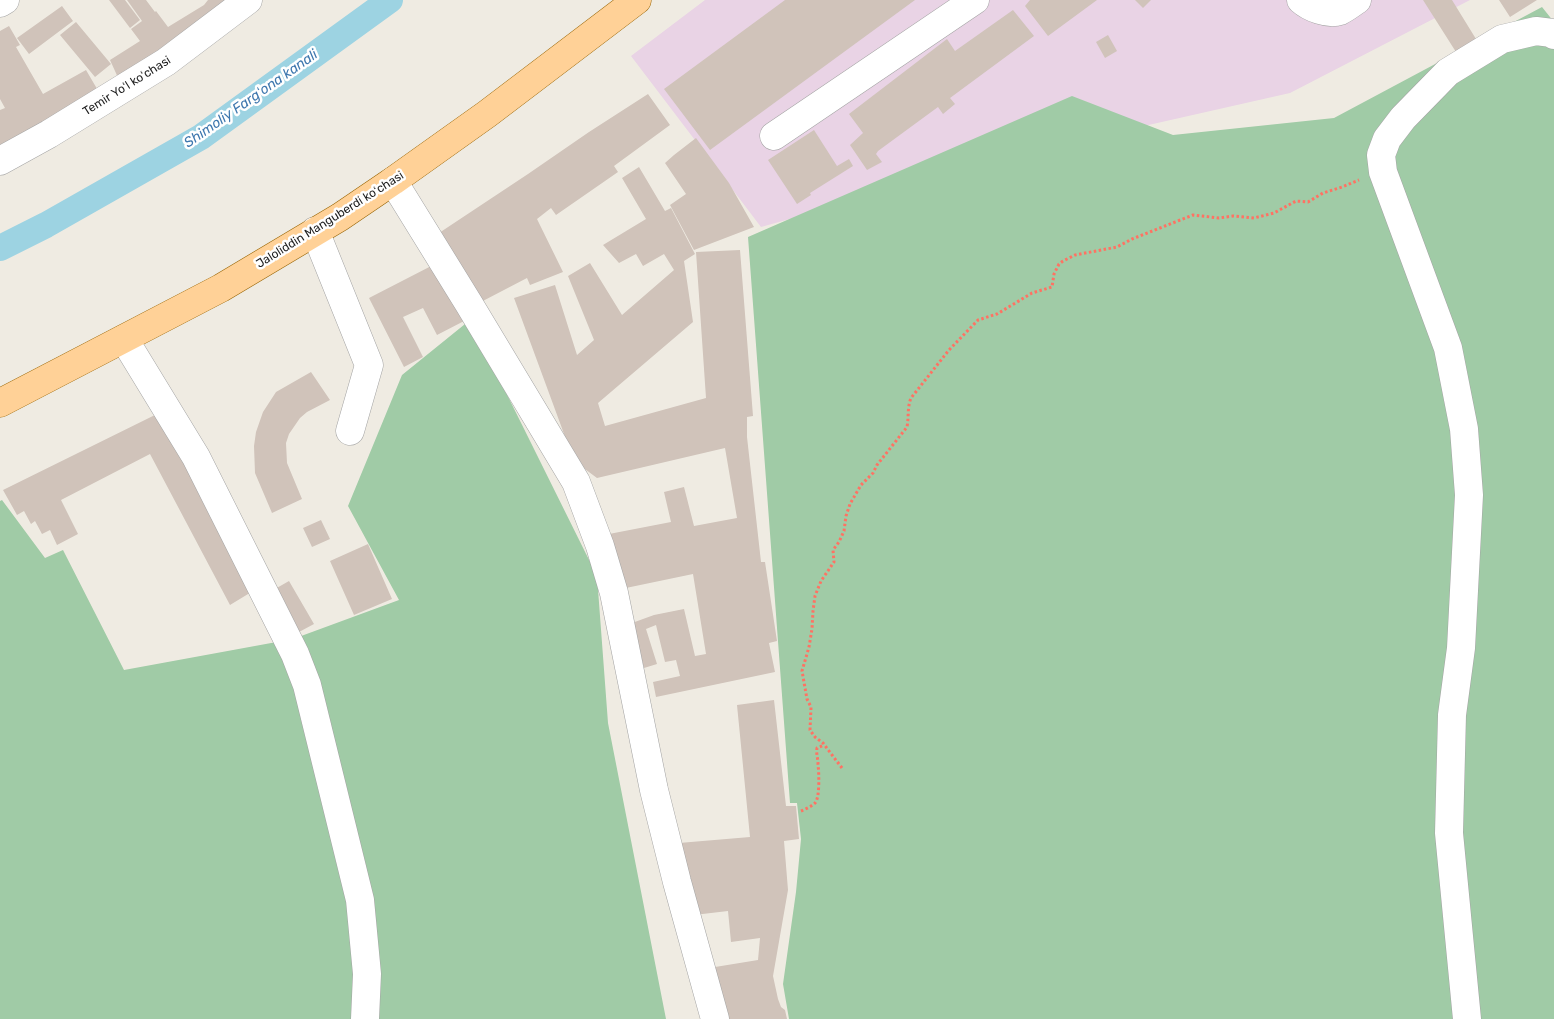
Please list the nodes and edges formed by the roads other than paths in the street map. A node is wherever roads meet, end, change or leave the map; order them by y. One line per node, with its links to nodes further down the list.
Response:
1 (5, 0): 7 (street)
2 (248, 0): 10 (street, Temir Yoʻl koʻchasi)
3 (637, 0): 11 (main road, Jaloliddin Manguberdi koʻchasi)
4 (975, 0): 9 (street)
5 (1301, 0): 6 (street)
6 (1357, 0)
7 (0, 3)
8 (1554, 35): 18 (street)
9 (774, 136)
10 (0, 161)
11 (393, 181): 12 (main road, Jaloliddin Manguberdi koʻchasi); 17 (street)
12 (315, 231): 13 (main road, Jaloliddin Manguberdi koʻchasi); 15 (street)
13 (124, 339): 14 (main road, Jaloliddin Manguberdi koʻchasi); 16 (street)
14 (0, 403)
15 (350, 431)
16 (365, 1019)
17 (715, 1019)
18 (1467, 1019)

